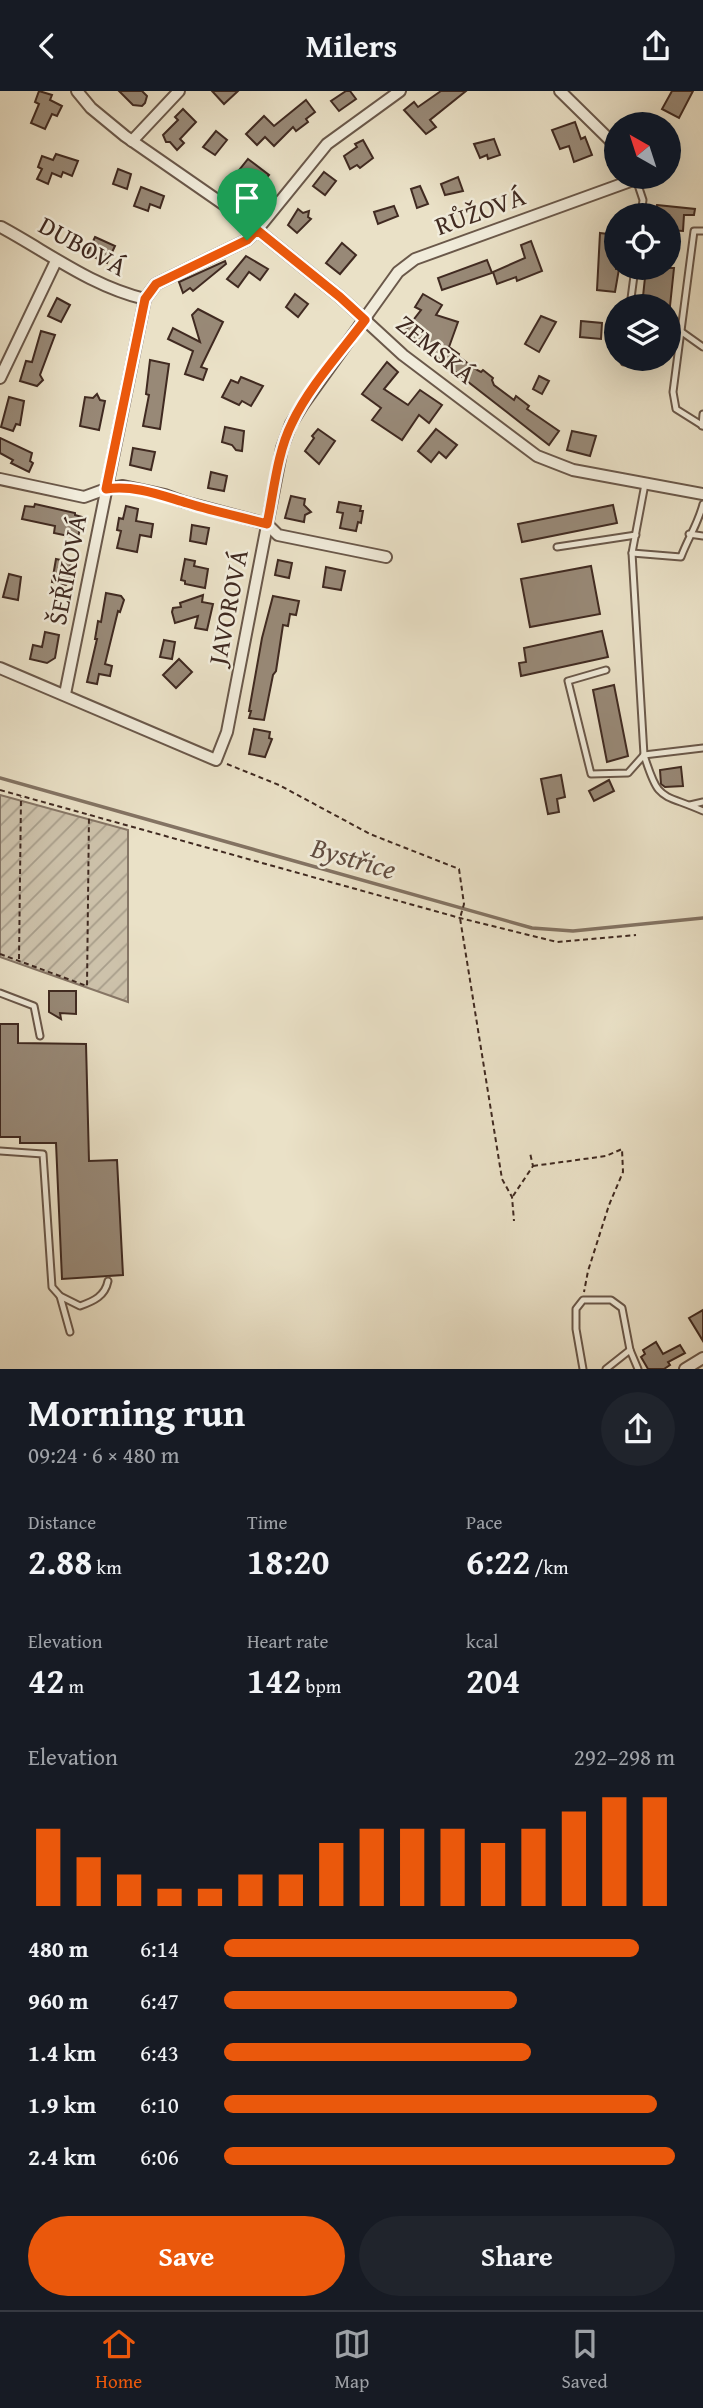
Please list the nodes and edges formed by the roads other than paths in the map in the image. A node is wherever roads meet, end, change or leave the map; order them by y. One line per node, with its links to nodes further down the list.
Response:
1 (77, 91): 6 (street, ZEMSKÁ)
2 (179, 91): 6 (street)
3 (400, 91): 9 (street)
4 (560, 91): 5 (street)
5 (604, 134)
6 (132, 141): 9 (street, ZEMSKÁ)
7 (605, 189): 14 (street, RŮŽOVÁ)
8 (1, 227): 11 (street, DUBOVÁ)
9 (257, 230): 12 (street); 14 (street, ZEMSKÁ)
10 (703, 231): 13 (lane)
11 (56, 261): 12 (street, DUBOVÁ); 18 (street)
12 (145, 299): 23 (street, ŠEŘÍKOVÁ)
13 (681, 317)
14 (365, 320): 22 (street, ZEMSKÁ); 26 (street, JAVOROVÁ)
15 (681, 331): 16 (lane)
16 (703, 347)
17 (675, 371): 20 (lane)
18 (0, 378)
19 (703, 414): 20 (lane)
20 (702, 426)
21 (0, 479): 23 (street)
22 (645, 484): 24 (street, ZEMSKÁ); 28 (lane)
23 (106, 489): 26 (street); 35 (street, ŠEŘÍKOVÁ)
24 (703, 494)
25 (703, 504): 27 (lane)
26 (267, 524): 32 (street); 35 (street, JAVOROVÁ)
27 (689, 534): 29 (lane); 31 (lane)
28 (636, 535): 30 (lane); 31 (lane)
29 (703, 536)
30 (558, 547)
31 (632, 552): 37 (lane)
32 (386, 557)
33 (0, 667): 35 (street)
34 (606, 670): 37 (lane)
35 (65, 694)
36 (703, 748): 37 (lane)
37 (644, 755): 39 (lane)
38 (703, 802): 39 (lane)
39 (690, 805): 40 (lane)
40 (703, 811)
41 (0, 993): 42 (lane)
42 (40, 1036)
43 (0, 1151): 45 (lane)
44 (108, 1281): 45 (lane)
45 (60, 1296): 46 (lane)
46 (71, 1332)
47 (629, 1350): 49 (lane); 50 (lane); 51 (lane)
48 (703, 1358): 52 (street)
49 (583, 1369)
50 (606, 1369)
51 (638, 1369)
52 (685, 1369)

